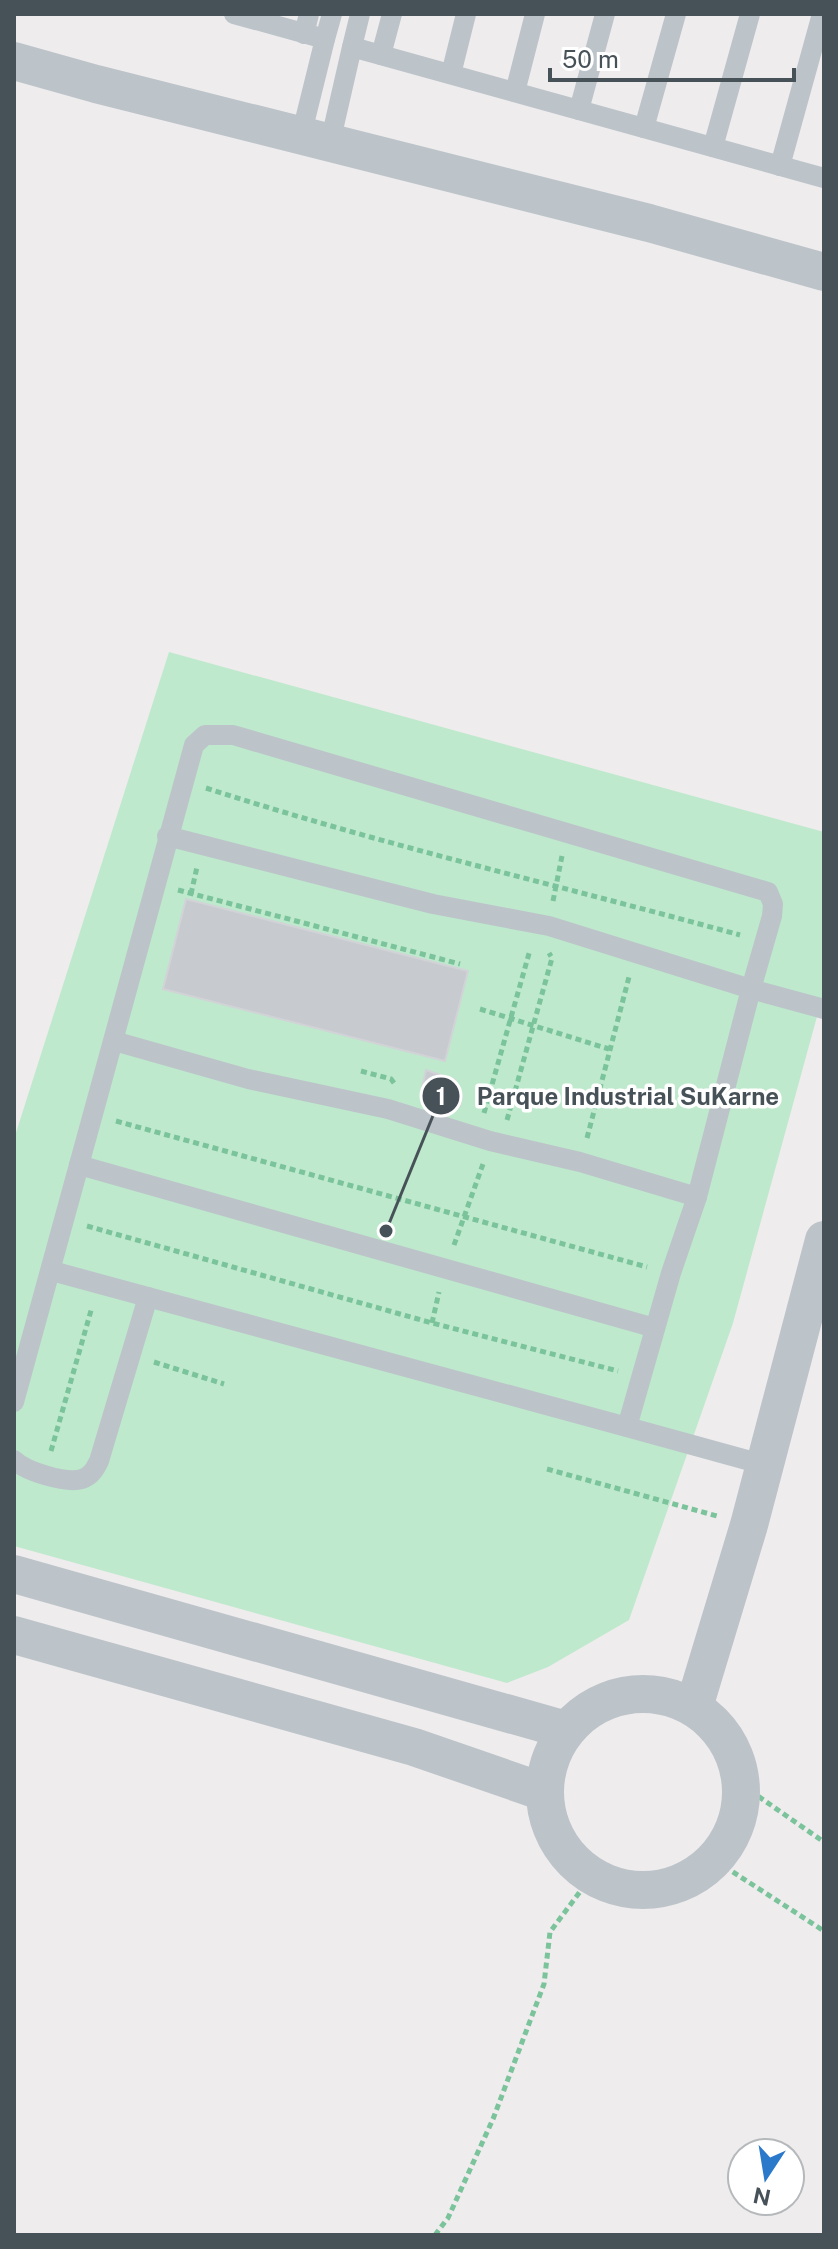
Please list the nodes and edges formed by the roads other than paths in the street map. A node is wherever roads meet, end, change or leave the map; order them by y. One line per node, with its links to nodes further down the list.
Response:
1 (237, 14): 11 (lane)
2 (332, 14): 12 (lane)
3 (360, 14): 13 (lane)
4 (392, 14): 14 (lane)
5 (466, 14): 16 (lane)
6 (535, 14): 17 (lane)
7 (605, 14): 18 (lane)
8 (676, 14): 19 (lane)
9 (750, 14): 21 (lane)
10 (822, 14): 22 (lane)
11 (306, 24): 12 (lane)
12 (325, 39): 20 (lane)
13 (352, 47): 14 (lane); 20 (lane)
14 (381, 55): 16 (lane)
15 (14, 61): 20 (street)
16 (451, 74): 17 (lane)
17 (515, 92): 18 (lane)
18 (579, 110): 19 (lane)
19 (644, 128): 21 (lane)
20 (316, 139): 24 (street)
21 (713, 147): 22 (lane)
22 (780, 166): 23 (lane)
23 (824, 178)
24 (824, 272)
25 (167, 836): 26 (lane); 26 (lane); 28 (lane)
26 (751, 989): 27 (lane); 30 (lane)
27 (824, 1009)
28 (114, 1041): 29 (lane); 30 (lane)
29 (79, 1165): 32 (lane); 34 (lane)
30 (697, 1197): 34 (lane)
31 (824, 1240): 38 (street)
32 (52, 1271): 33 (lane); 35 (lane)
33 (148, 1297): 36 (lane); 37 (lane)
34 (655, 1328): 36 (lane)
35 (14, 1402)
36 (627, 1427): 38 (lane)
37 (14, 1460)
38 (765, 1465): 41 (street)
39 (14, 1574): 42 (street)
40 (14, 1635): 43 (street)
41 (694, 1707): 42 (street); 43 (street)
42 (566, 1730): 43 (street)
43 (544, 1792)

